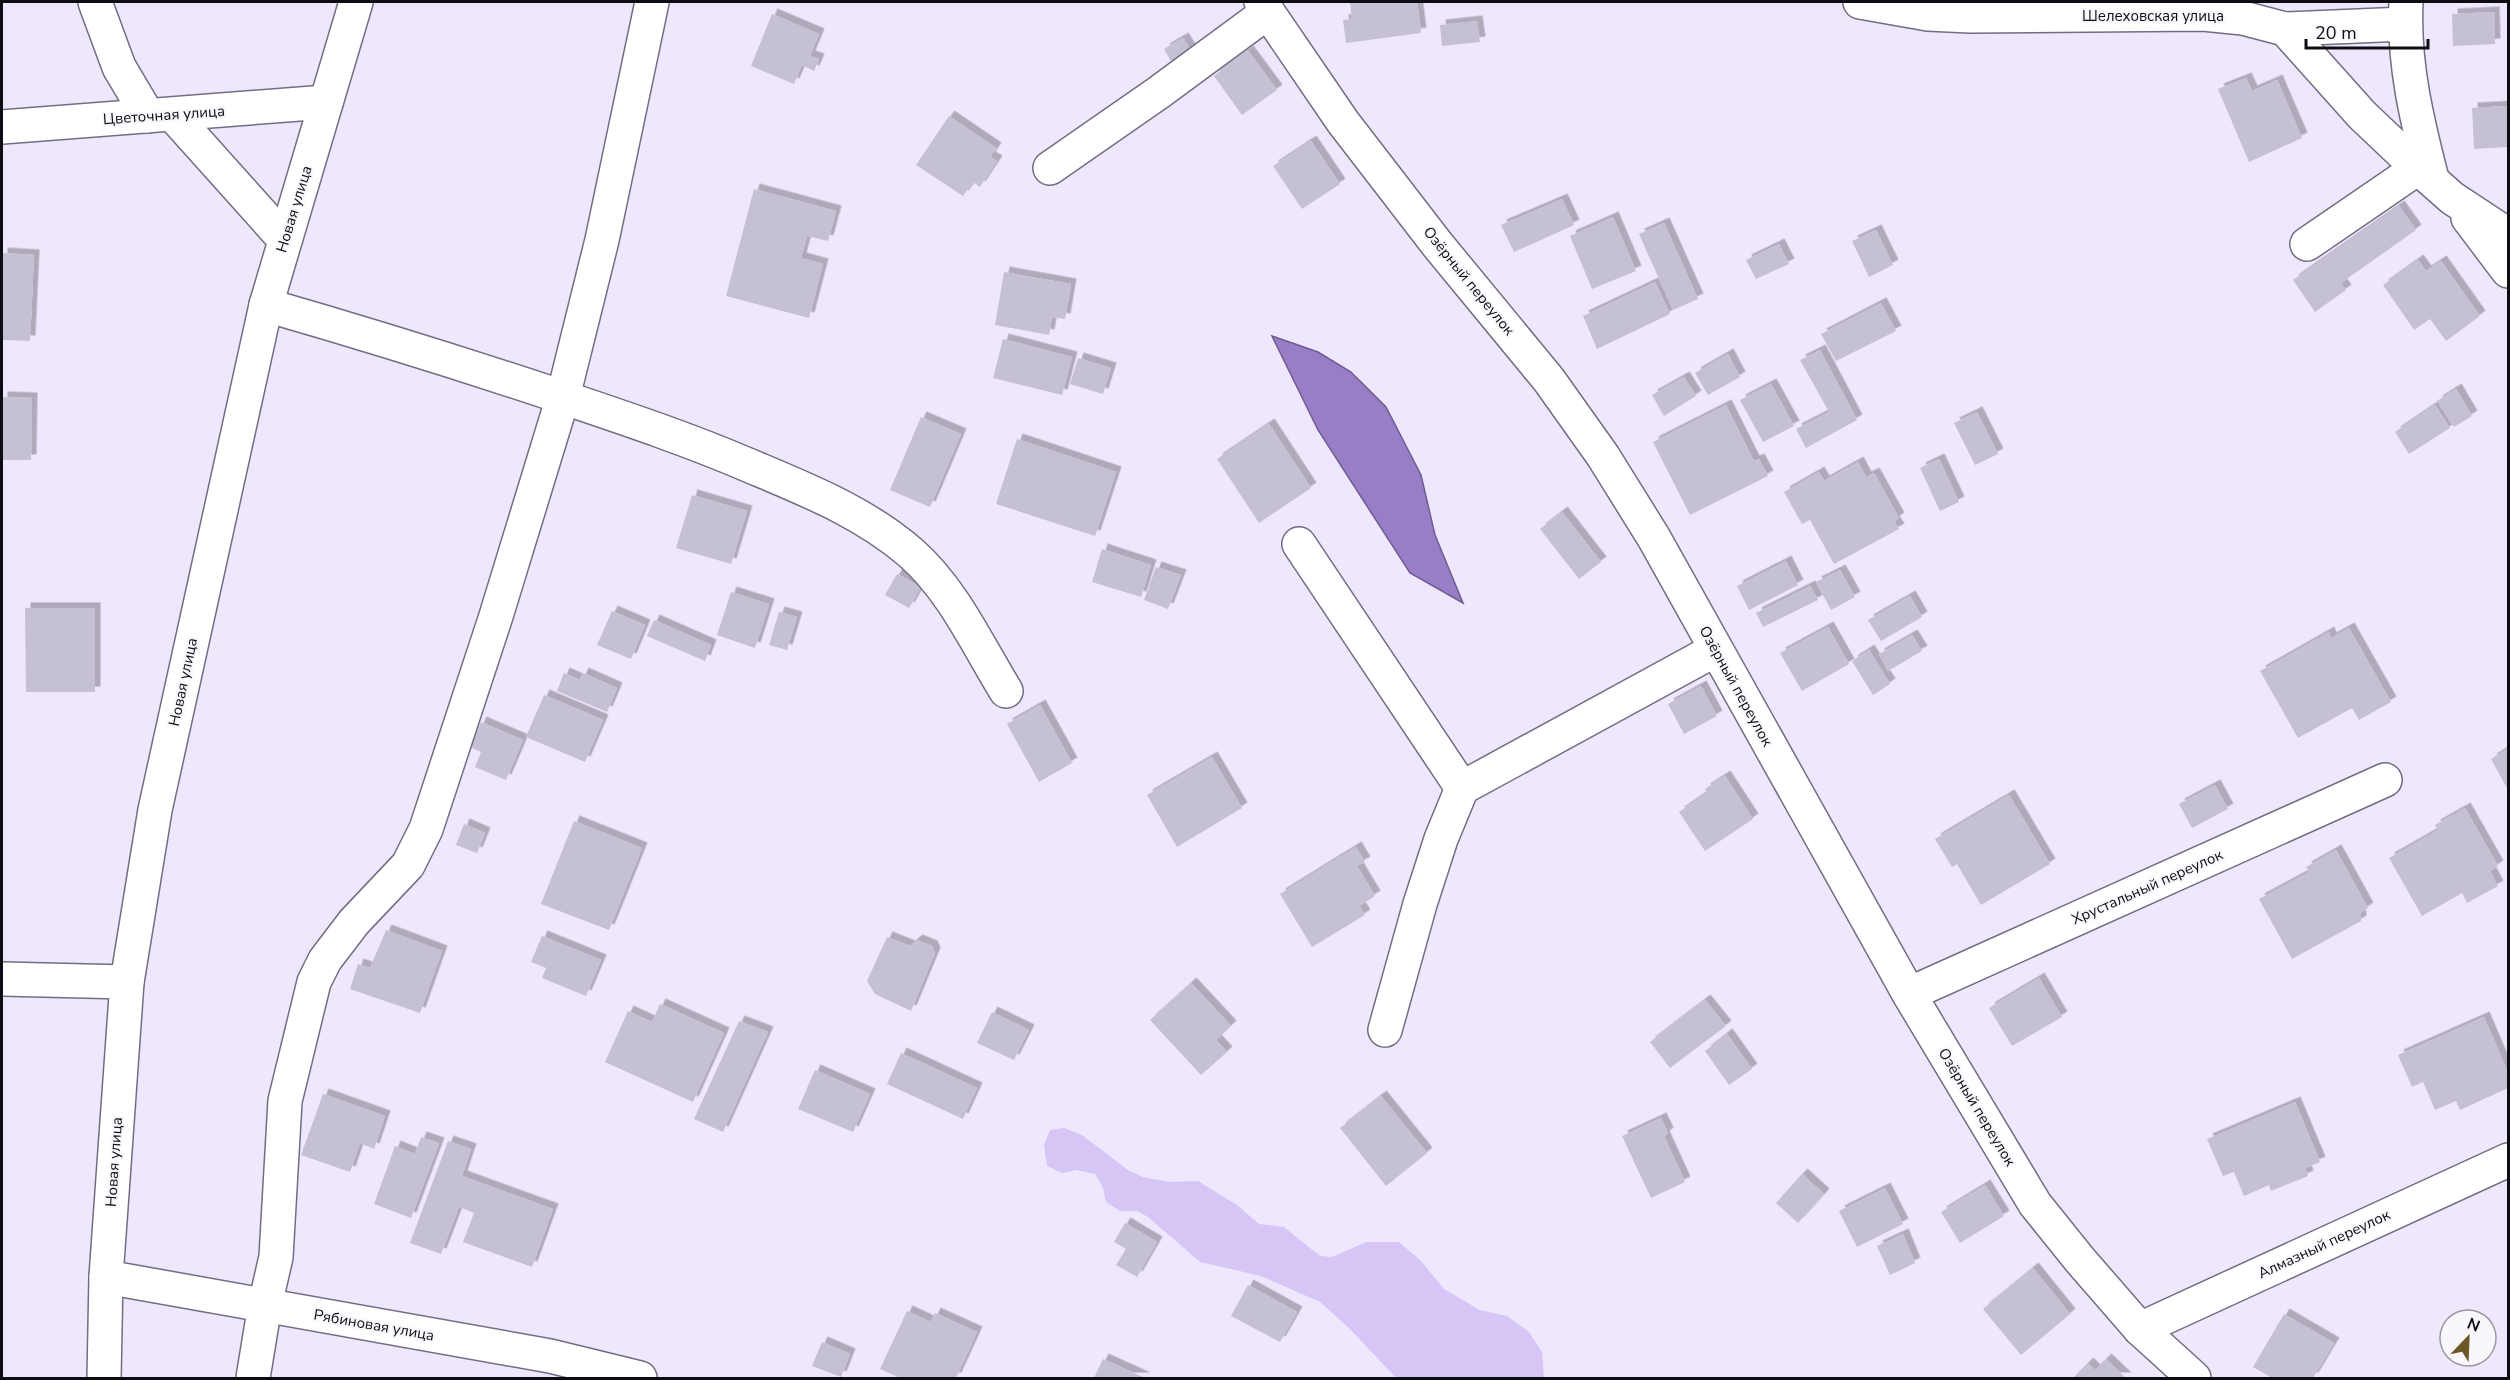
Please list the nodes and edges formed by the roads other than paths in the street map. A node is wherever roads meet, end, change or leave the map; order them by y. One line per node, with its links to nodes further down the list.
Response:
1 (95, 2): 9 (street)
2 (356, 2): 8 (street, Новая улица)
3 (652, 2): 18 (street)
4 (1860, 2): 7 (street, Шелеховская улица)
5 (1264, 7): 11 (street); 20 (street, Озёрный переулок)
6 (2406, 13): 7 (street, Шелеховская улица); 12 (street)
7 (2285, 28): 12 (street)
8 (326, 102): 9 (street, Цветочная улица); 14 (street, Новая улица)
9 (160, 116): 10 (street, Цветочная улица); 14 (street)
10 (2, 127)
11 (1050, 168)
12 (2434, 182): 13 (street); 15 (street); 16 (street)
13 (2508, 235)
14 (285, 240): 17 (street, Новая улица)
15 (2307, 244)
16 (2508, 271)
17 (266, 305): 18 (street); 25 (street, Новая улица)
18 (562, 397): 21 (street); 30 (street)
19 (1299, 544): 23 (street)
20 (1715, 650): 23 (street); 26 (street, Озёрный переулок)
21 (1006, 691)
22 (2385, 780): 26 (street, Хрустальный переулок)
23 (1462, 788): 27 (street)
24 (2, 979): 25 (street)
25 (127, 982): 29 (street, Новая улица)
26 (1909, 994): 31 (street, Озёрный переулок)
27 (1385, 1030)
28 (2508, 1160): 31 (street, Алмазный переулок)
29 (106, 1277): 30 (street, Рябиновая улица); 32 (street, Новая улица)
30 (265, 1305): 33 (street); 34 (street, Рябиновая улица)
31 (2140, 1329): 35 (street, Озёрный переулок)
32 (104, 1378)
33 (253, 1378)
34 (640, 1378)
35 (2194, 1378)

